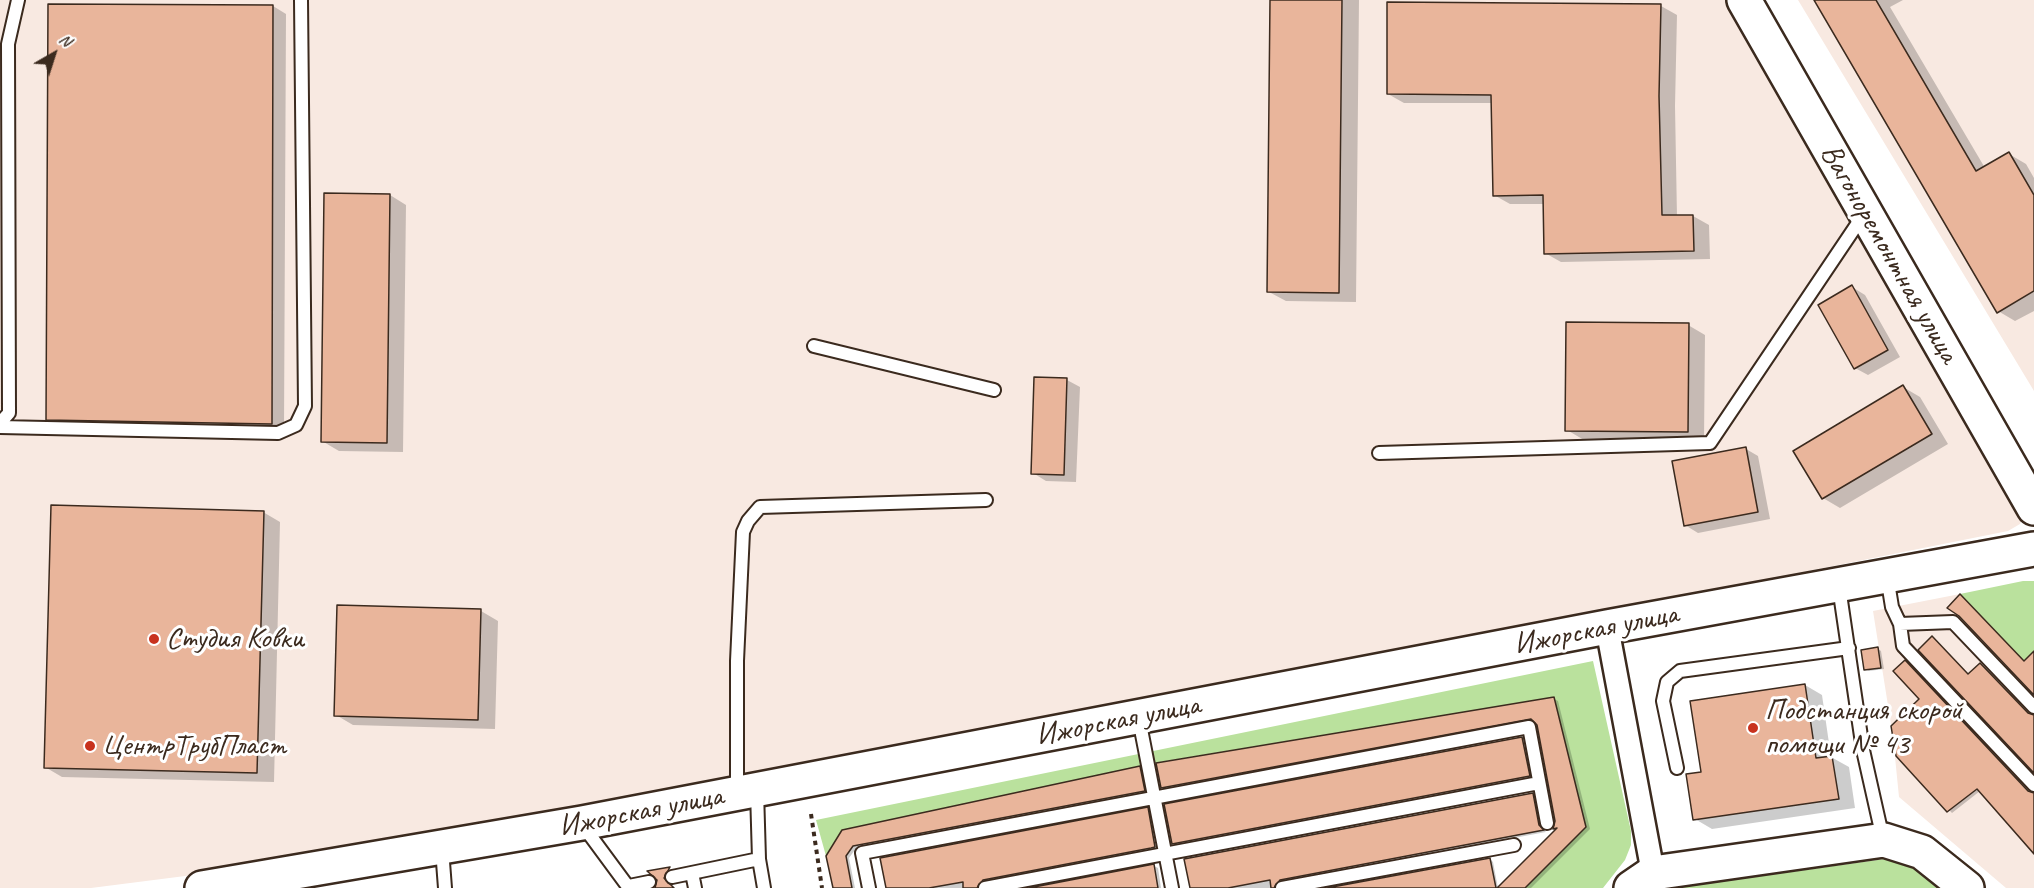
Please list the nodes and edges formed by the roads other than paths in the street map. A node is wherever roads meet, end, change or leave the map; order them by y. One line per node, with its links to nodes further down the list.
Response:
1 (18, 0): 7 (lane)
2 (301, 0): 7 (lane)
3 (1744, 0): 4 (street, Вагоноремонтная улица)
4 (1865, 213): 8 (lane); 10 (street, Вагоноремонтная улица)
5 (814, 346): 6 (lane)
6 (994, 390)
7 (0, 425)
8 (1379, 453)
9 (986, 501): 22 (lane)
10 (2034, 508)
11 (2034, 549): 12 (street, Ижорская улица)
12 (1887, 576): 13 (street, Ижорская улица); 14 (lane)
13 (1838, 585): 15 (street, Ижорская улица); 16 (lane)
14 (1900, 624): 17 (lane); 21 (lane)
15 (1607, 627): 18 (street, Ижорская улица); 33 (street)
16 (1849, 648): 19 (lane); 26 (lane)
17 (2034, 707)
18 (1139, 717): 22 (street, Ижорская улица); 23 (lane)
19 (1677, 768)
20 (1539, 783): 23 (lane); 25 (lane); 29 (lane)
21 (2034, 785)
22 (747, 792): 24 (street, Ижорская улица); 30 (lane)
23 (1154, 798): 29 (lane); 41 (lane)
24 (582, 823): 28 (street, Ижорская улица); 36 (lane)
25 (1547, 823)
26 (1884, 840): 33 (street); 45 (street)
27 (1514, 845): 44 (lane)
28 (442, 849): 35 (street, Ижорская улица); 38 (lane)
29 (1165, 854): 42 (lane); 43 (lane)
30 (759, 860): 31 (lane); 40 (lane)
31 (692, 873): 32 (lane); 39 (lane)
32 (672, 877)
33 (1642, 881)
34 (649, 882): 36 (lane)
35 (240, 885): 37 (street, Ижорская улица)
36 (629, 887)
37 (202, 888)
38 (445, 888)
39 (695, 888)
40 (764, 888)
41 (869, 888)
42 (986, 888)
43 (1172, 888)
44 (1282, 888)
45 (1967, 888)

